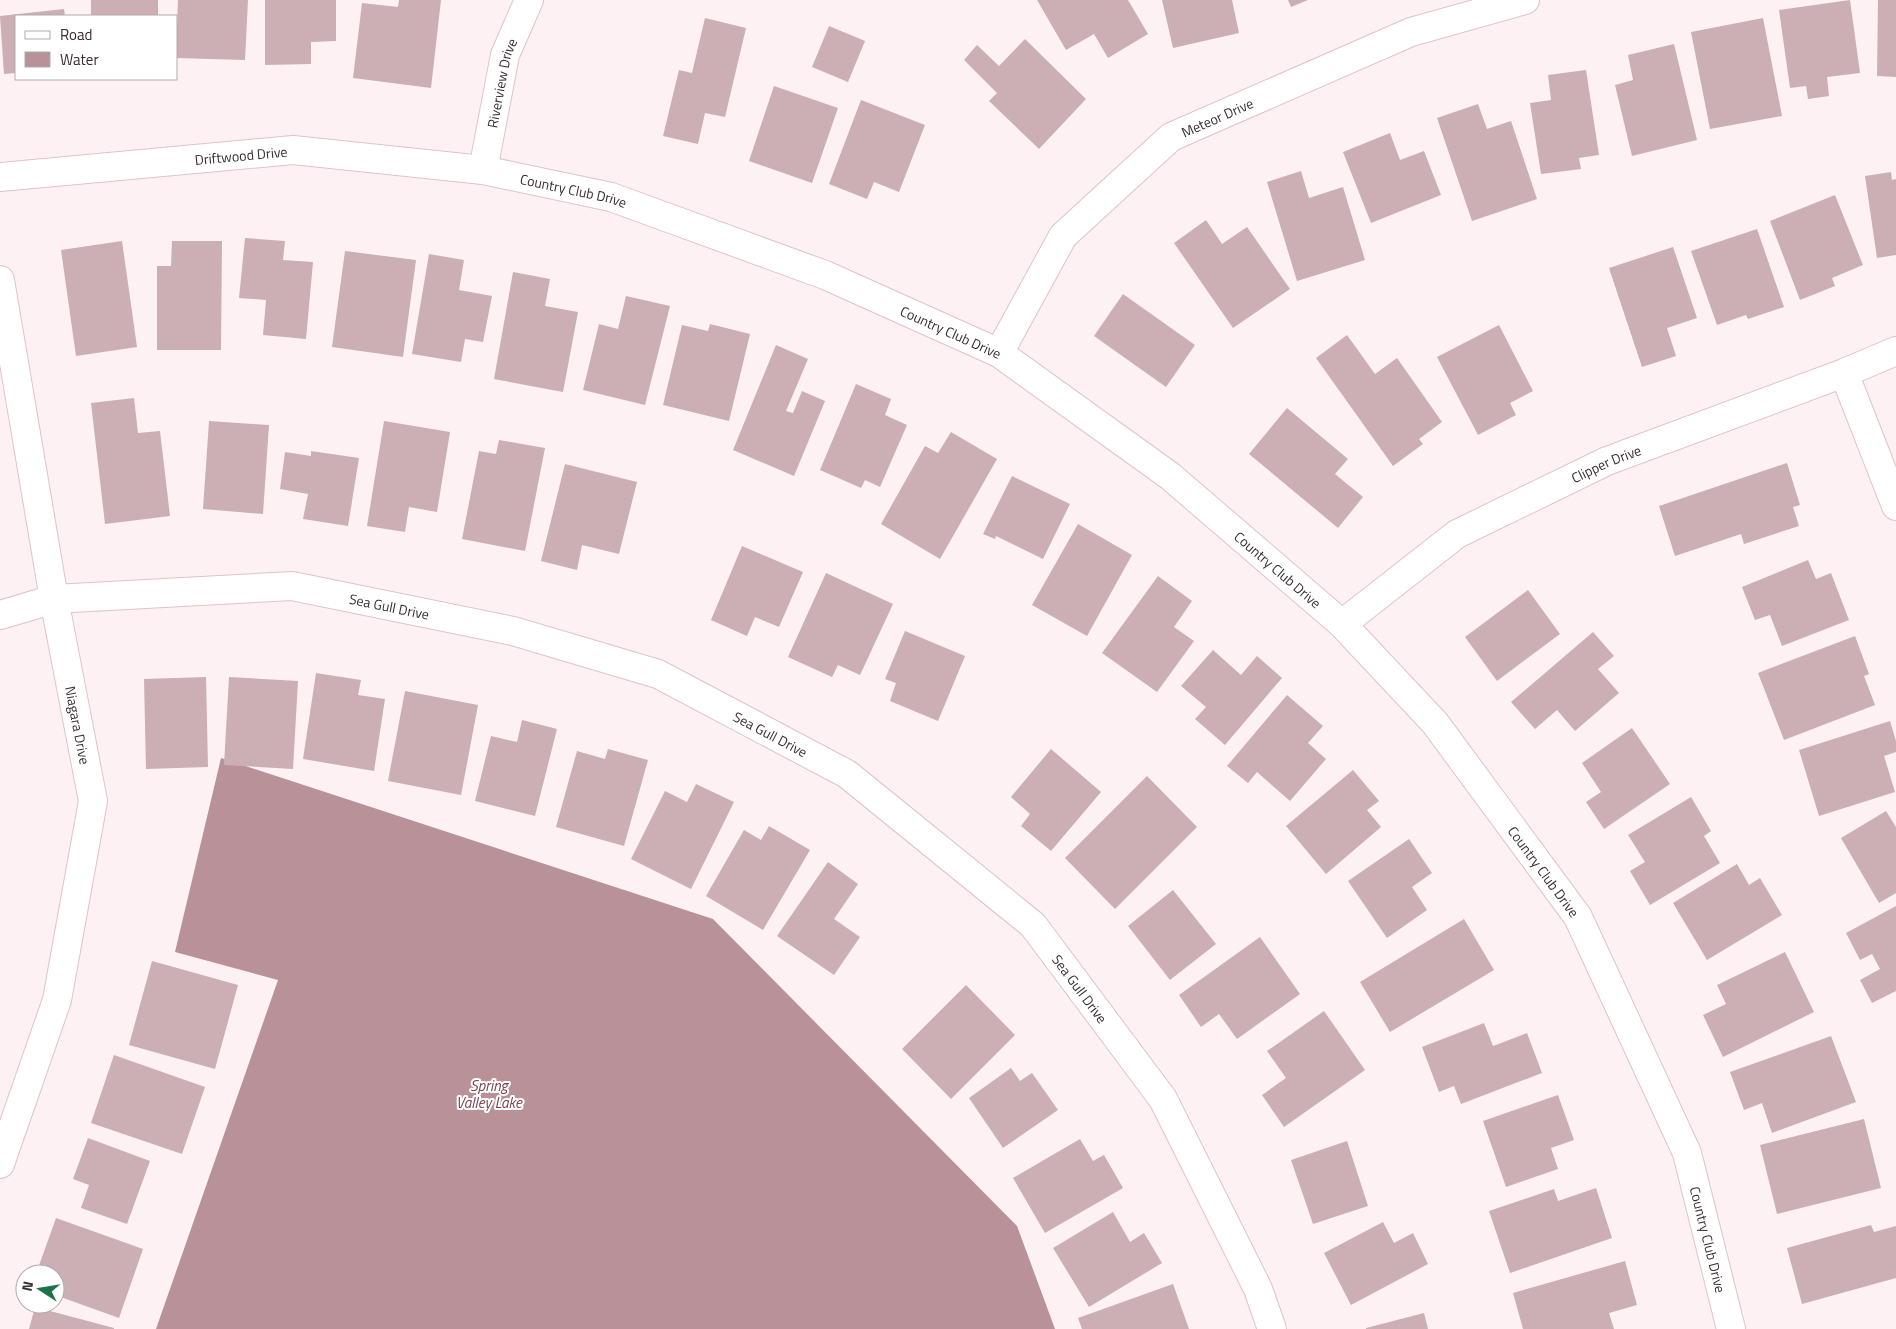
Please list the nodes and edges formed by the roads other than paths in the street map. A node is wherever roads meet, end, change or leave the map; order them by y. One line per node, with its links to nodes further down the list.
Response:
1 (529, 0): 3 (street, Riverview Drive)
2 (1525, 0): 7 (street, Meteor Drive)
3 (483, 170): 4 (street, Driftwood Drive); 7 (street, Country Club Drive)
4 (0, 177)
5 (0, 280): 10 (street, Niagara Drive)
6 (1896, 352): 8 (street, Clipper Drive)
7 (999, 353): 12 (street, Country Club Drive)
8 (1844, 373): 9 (street); 12 (street, Clipper Drive)
9 (1896, 506)
10 (54, 599): 11 (street, Sea Gull Drive); 13 (street, Niagara Drive); 14 (street, Sea Gull Drive)
11 (0, 615)
12 (1342, 624): 15 (street, Country Club Drive)
13 (0, 1164)
14 (1272, 1329)
15 (1731, 1329)

